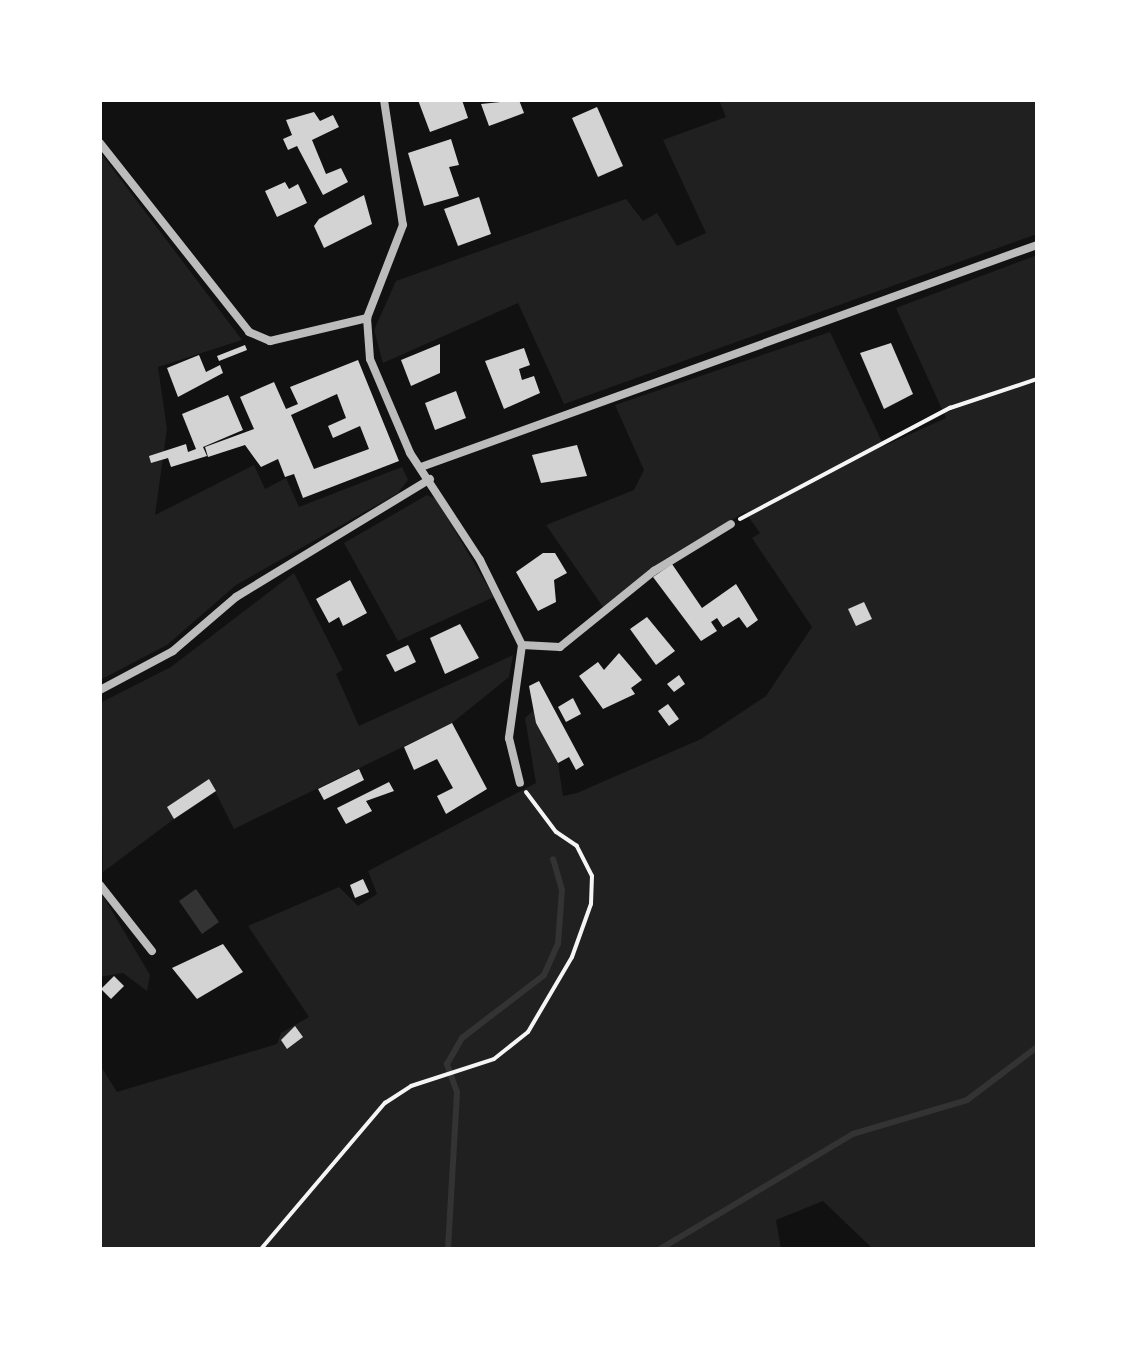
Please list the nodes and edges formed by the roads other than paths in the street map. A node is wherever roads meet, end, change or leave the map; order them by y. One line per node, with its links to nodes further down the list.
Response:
1 (384, 100): 4 (street)
2 (100, 143): 4 (street)
3 (1037, 245): 5 (street)
4 (367, 318): 5 (street)
5 (421, 467): 6 (street)
6 (430, 479): 8 (street); 9 (street)
7 (731, 524): 8 (street)
8 (522, 645): 10 (street)
9 (100, 690)
10 (520, 783)
11 (100, 885): 12 (street)
12 (152, 951)

